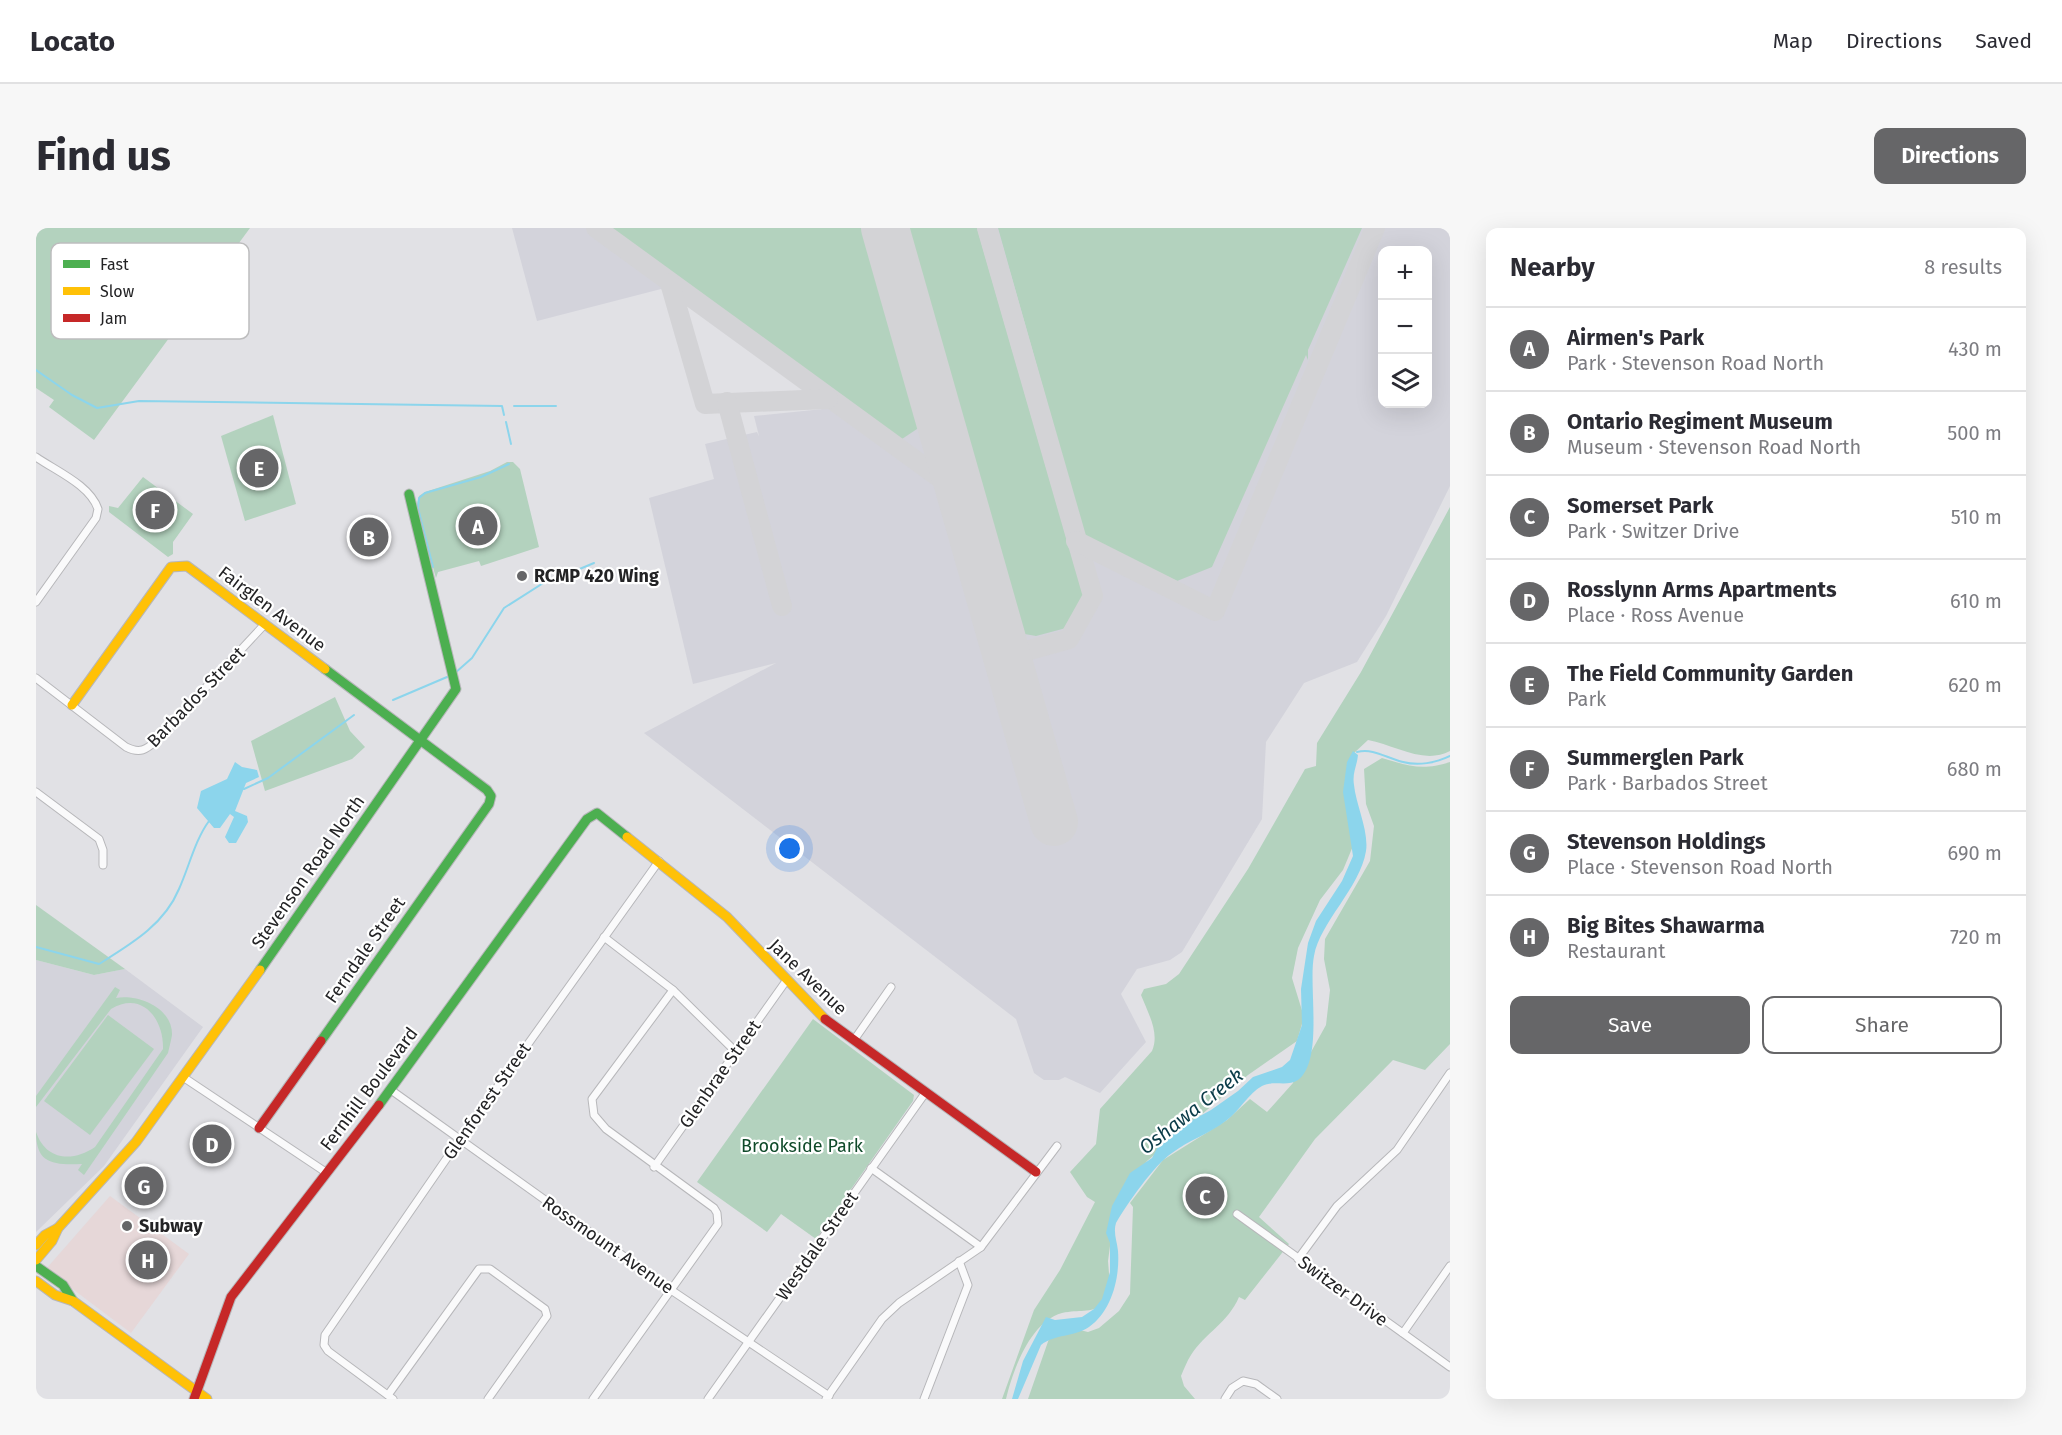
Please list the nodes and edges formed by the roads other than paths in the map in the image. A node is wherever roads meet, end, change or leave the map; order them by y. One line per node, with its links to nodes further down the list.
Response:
1 (36, 458): 3 (street)
2 (409, 494): 7 (street, Stevenson Road North)
3 (36, 602)
4 (264, 625): 6 (street, Barbados Street); 6 (street, Fairglen Avenue); 7 (street, Fairglen Avenue)
5 (36, 678): 6 (street, Barbados Street)
6 (72, 705)
7 (419, 741): 8 (street, Fairglen Avenue); 20 (street, Stevenson Road North)
8 (487, 790): 23 (street, Ferndale Street)
9 (37, 795): 12 (street)
10 (597, 813): 11 (street, Jane Avenue); 21 (street, Fernhill Boulevard)
11 (659, 861): 13 (street, Glenforest Street); 14 (street, Jane Avenue)
12 (103, 865)
13 (604, 937): 16 (street); 24 (street, Glenforest Street)
14 (786, 981): 17 (street, Jane Avenue); 18 (street, Glenbrae Street)
15 (891, 987): 17 (street)
16 (673, 990): 18 (street); 26 (street)
17 (854, 1040): 22 (street, Jane Avenue)
18 (735, 1051): 26 (street, Glenbrae Street)
19 (1450, 1073): 34 (street)
20 (183, 1077): 23 (street); 31 (street, Stevenson Road North)
21 (391, 1090): 24 (street, Rossmount Avenue); 29 (street, Fernhill Boulevard)
22 (926, 1092): 27 (street, Westdale Street); 28 (street, Jane Avenue)
23 (259, 1128): 29 (street)
24 (459, 1139): 40 (street, Rossmount Avenue); 46 (street, Glenforest Street)
25 (1057, 1146): 28 (street)
26 (654, 1167): 40 (street)
27 (871, 1168): 33 (street); 43 (street, Westdale Street)
28 (1036, 1172): 33 (street)
29 (327, 1173): 45 (street, Fernhill Boulevard)
30 (1237, 1214): 34 (street, Switzer Drive)
31 (58, 1228): 32 (street, Stevenson Road North); 35 (street, Stevenson Road North)
32 (36, 1245)
33 (981, 1247): 36 (street)
34 (1298, 1258): 42 (street, Switzer Drive)
35 (36, 1260)
36 (959, 1261): 47 (street); 52 (street)
37 (36, 1266): 41 (street)
38 (1450, 1266): 42 (street)
39 (36, 1281): 41 (street)
40 (671, 1290): 43 (street, Rossmount Avenue); 50 (street)
41 (73, 1300): 45 (street)
42 (1403, 1333): 44 (street, Switzer Drive)
43 (748, 1340): 47 (street, Rossmount Avenue); 51 (street, Westdale Street)
44 (1450, 1367)
45 (195, 1395): 48 (street)
46 (390, 1397): 49 (street)
47 (827, 1397)
48 (207, 1399)
49 (488, 1399)
50 (593, 1399)
51 (708, 1399)
52 (924, 1399)
53 (1225, 1399): 54 (street)
54 (1277, 1399)

